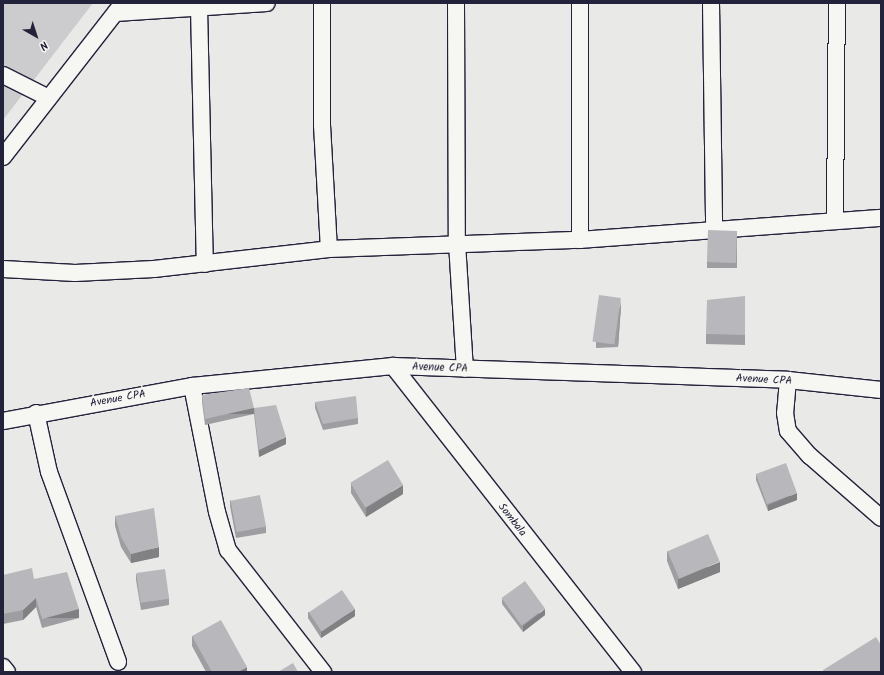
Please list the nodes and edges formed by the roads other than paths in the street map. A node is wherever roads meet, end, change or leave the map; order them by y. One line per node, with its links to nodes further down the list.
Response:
1 (267, 3): 7 (street)
2 (322, 3): 17 (street)
3 (456, 3): 16 (street)
4 (580, 3): 15 (street)
5 (711, 3): 14 (street)
6 (837, 3): 13 (street)
7 (199, 7): 8 (street); 18 (street)
8 (120, 8): 10 (street)
9 (3, 75): 10 (street)
10 (49, 98): 11 (street)
11 (3, 157)
12 (881, 218): 13 (street)
13 (835, 219): 14 (street)
14 (714, 228): 15 (street)
15 (580, 240): 16 (street)
16 (457, 243): 17 (street); 21 (street)
17 (329, 249): 18 (street)
18 (204, 264): 19 (street)
19 (3, 269)
20 (393, 366): 21 (street, Avenue CPA); 23 (street, Avenue CPA); 32 (street, Sombala)
21 (465, 369): 22 (street, Avenue CPA)
22 (788, 380): 24 (street, Avenue CPA); 27 (street)
23 (192, 386): 25 (street, Avenue CPA); 31 (street)
24 (881, 390)
25 (36, 413): 26 (street, Avenue CPA); 28 (street)
26 (3, 421)
27 (881, 518)
28 (118, 662)
29 (3, 667): 30 (street)
30 (7, 672)
31 (323, 672)
32 (633, 672)

